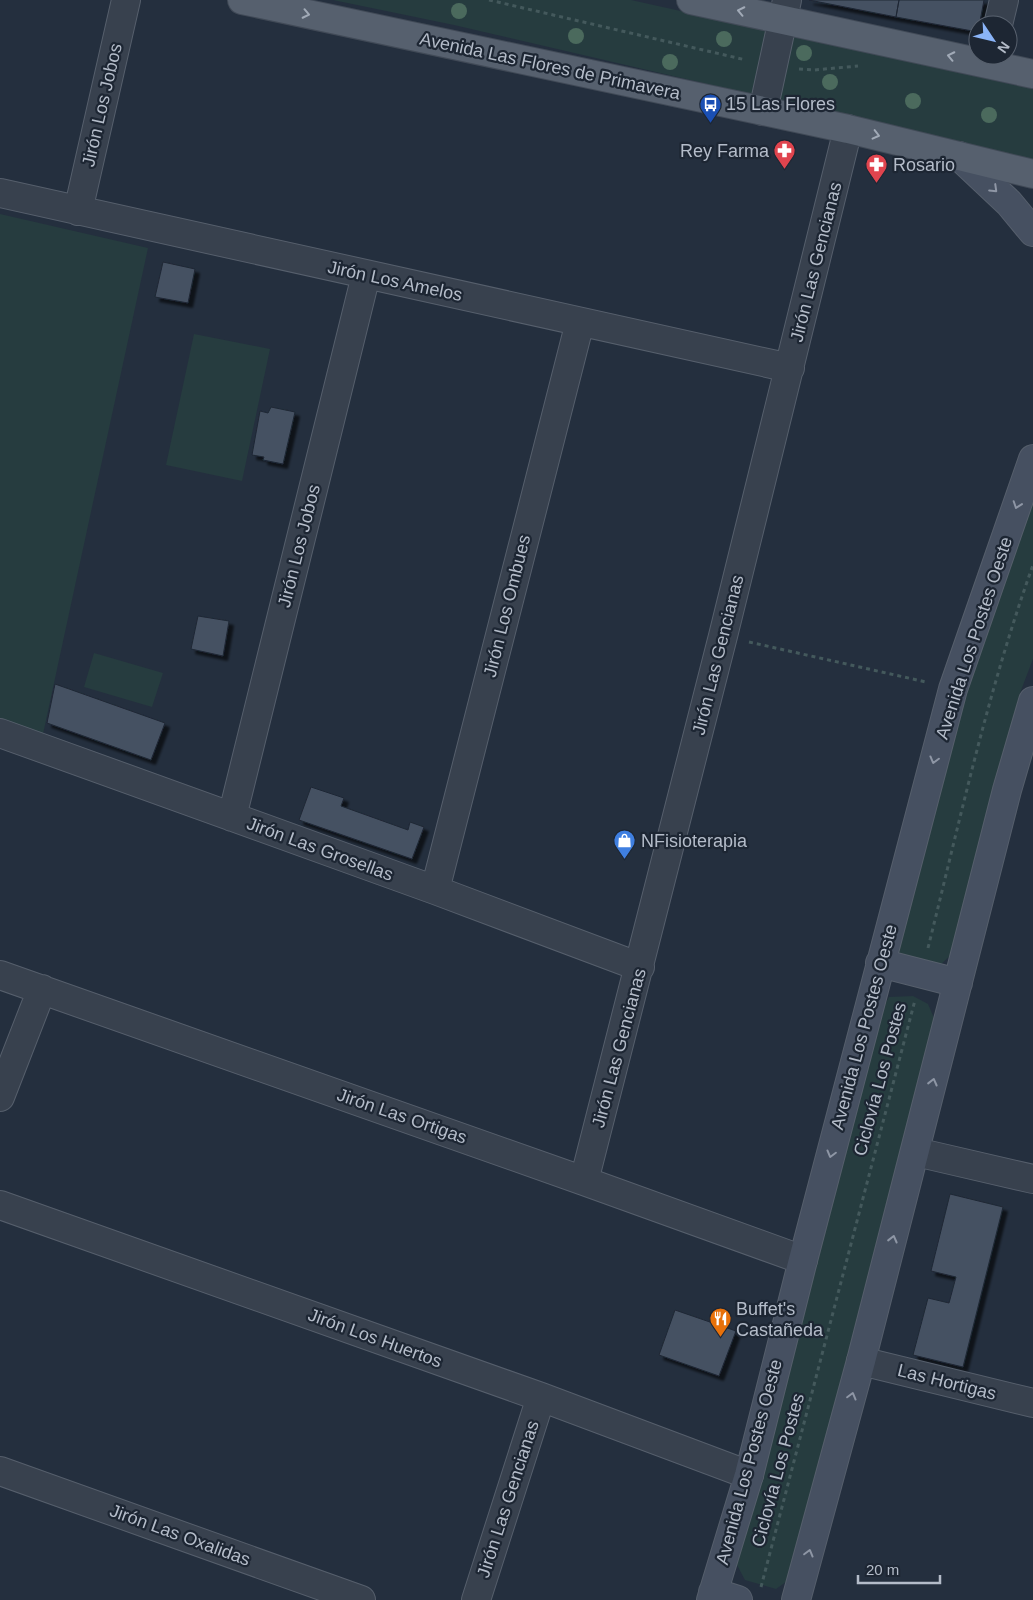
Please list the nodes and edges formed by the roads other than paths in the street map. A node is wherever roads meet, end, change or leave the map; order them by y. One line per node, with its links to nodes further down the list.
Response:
1 (126, 0): 15 (street, Jirón Los Jobos)
2 (242, 0): 10 (main road, Avenida Las Flores de Primavera, one-way to 10)
3 (691, 0): 5 (main road, one-way to 3)
4 (1004, 0): 6 (street)
5 (785, 10): 7 (main road, one-way to 5); 10 (street)
6 (1000, 15)
7 (968, 55)
8 (1005, 65): 9 (main road)
9 (1033, 74)
10 (763, 111): 11 (main road, Avenida Las Flores de Primavera)
11 (848, 128): 12 (main road, Avenida Las Flores de Primavera, one-way to 12); 19 (street, Jirón Las Gencianas)
12 (959, 156): 13 (main road, Avenida Las Flores de Primavera); 16 (main road, one-way to 16)
13 (1033, 174)
14 (0, 193): 15 (street, Jirón Los Amelos)
15 (78, 211): 17 (street, Jirón Los Amelos)
16 (1033, 232)
17 (366, 275): 18 (street, Jirón Los Amelos); 23 (street, Jirón Los Jobos)
18 (580, 322): 19 (street, Jirón Los Amelos); 24 (street, Jirón Los Ombues)
19 (790, 368): 26 (street, Jirón Las Gencianas)
20 (1033, 459): 25 (main road, Avenida Los Postes Oeste, one-way to 25)
21 (1033, 701): 28 (main road)
22 (0, 733): 23 (street, Jirón Las Grosellas)
23 (232, 817): 24 (street, Jirón Las Grosellas)
24 (435, 890): 26 (street, Jirón Las Grosellas)
25 (880, 963): 28 (main road); 35 (main road, Avenida Los Postes Oeste, one-way to 35)
26 (640, 967): 33 (street, Jirón Las Gencianas)
27 (0, 975): 29 (street, Jirón Las Ortigas)
28 (958, 983): 31 (main road, one-way to 28)
29 (42, 990): 30 (street); 33 (street, Jirón Las Ortigas)
30 (0, 1097)
31 (916, 1152): 32 (street); 36 (main road, one-way to 31)
32 (1033, 1179)
33 (584, 1181): 35 (street, Jirón Las Ortigas)
34 (0, 1205): 37 (street, Jirón Los Huertos)
35 (802, 1260): 40 (main road, Avenida Los Postes Oeste)
36 (862, 1361): 38 (street, Las Hortigas); 44 (main road, one-way to 36)
37 (540, 1397): 40 (street, Jirón Los Huertos); 43 (street, Jirón Las Gencianas)
38 (1033, 1403)
39 (0, 1470): 42 (street, Jirón Las Oxalidas)
40 (749, 1475): 41 (main road, Avenida Los Postes Oeste)
41 (731, 1596)
42 (361, 1600)
43 (476, 1600)
44 (796, 1600)

